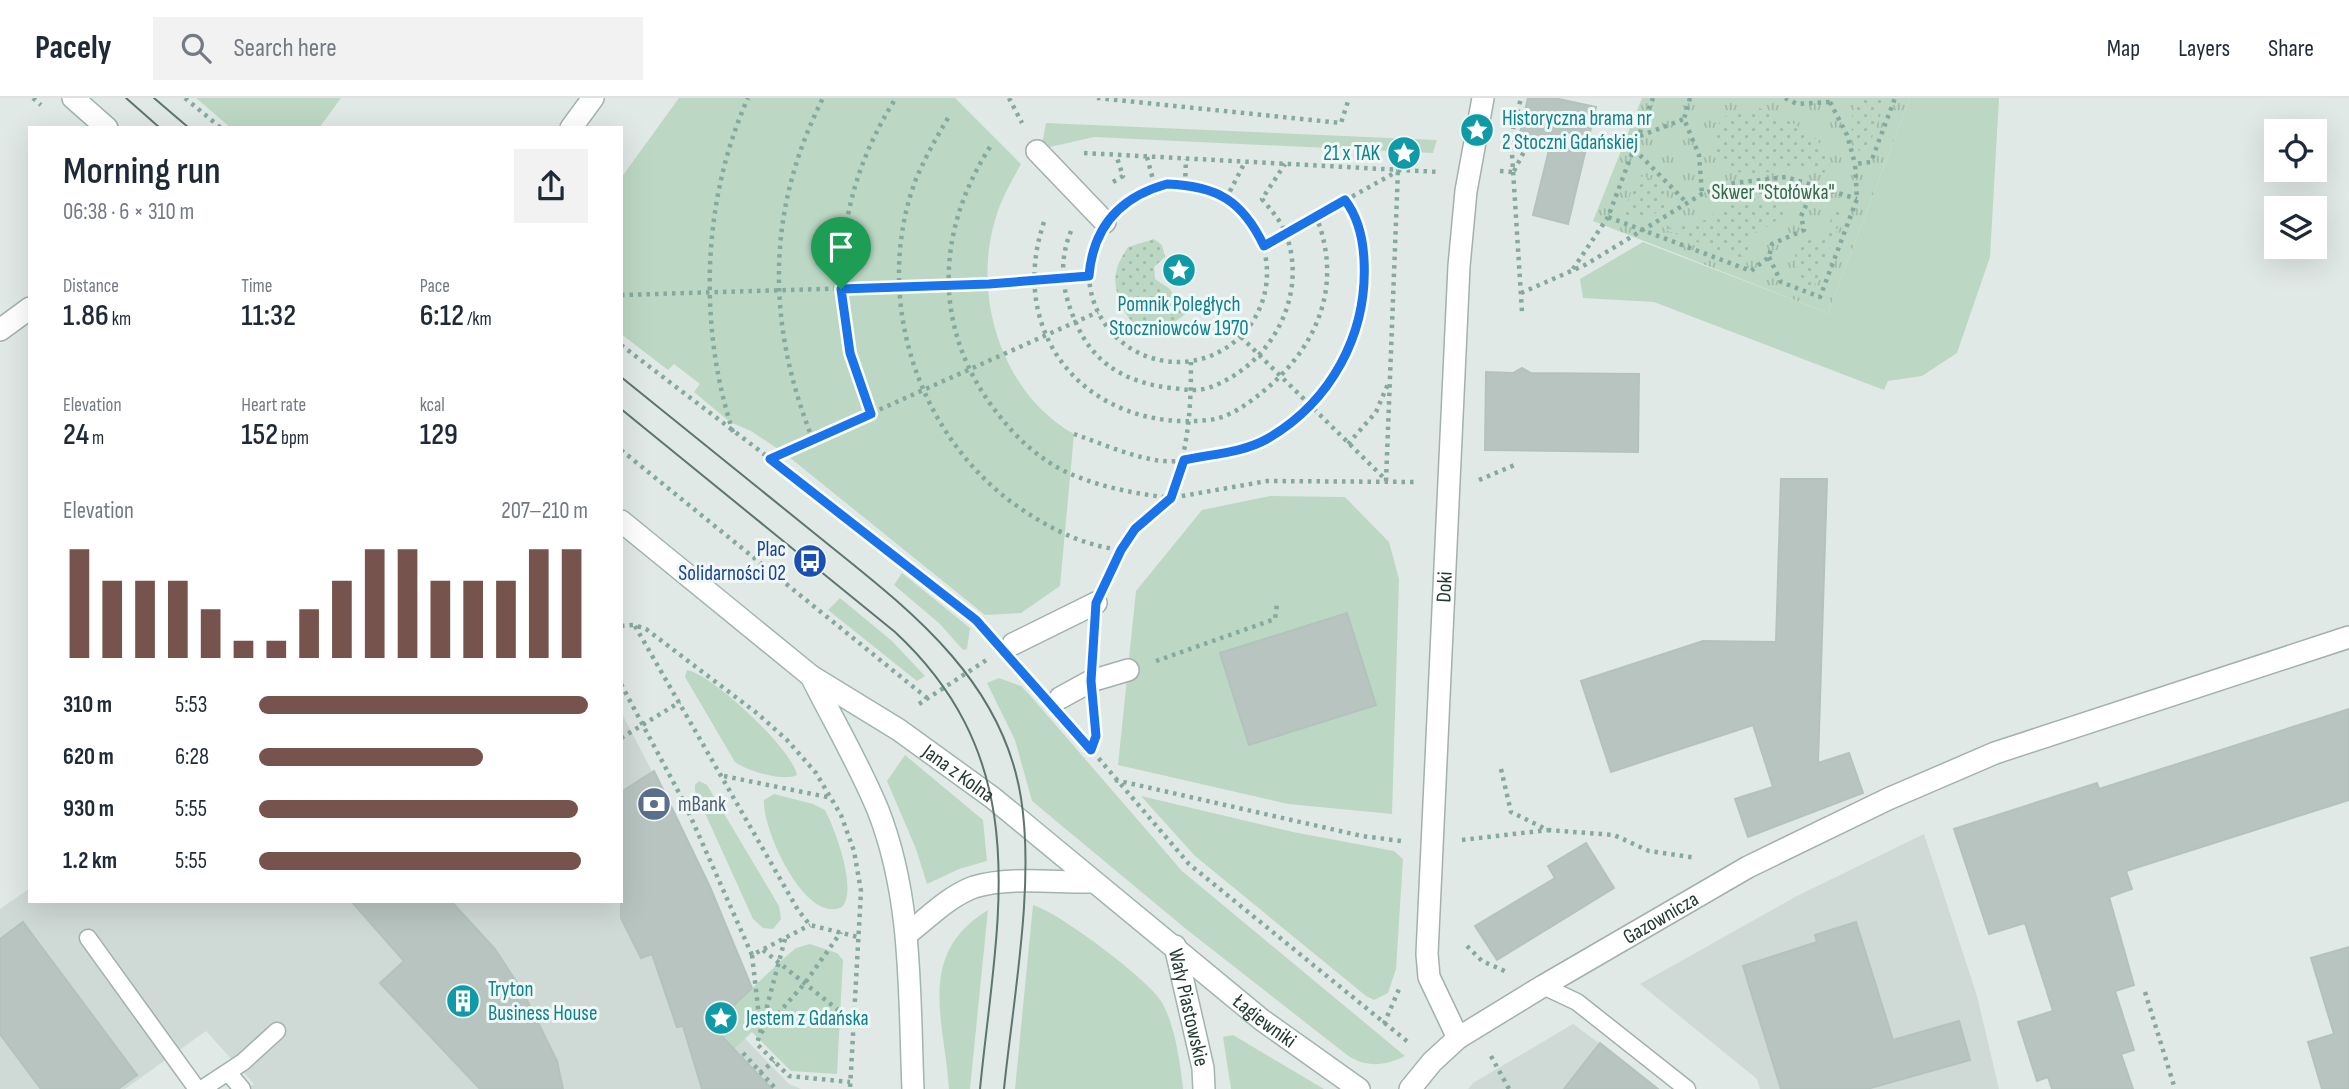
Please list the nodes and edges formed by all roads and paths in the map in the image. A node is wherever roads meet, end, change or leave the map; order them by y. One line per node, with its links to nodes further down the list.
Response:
1 (73, 98): 18 (street)
2 (185, 98): 19 (path)
3 (593, 98): 20 (street)
4 (748, 98): 61 (path)
5 (823, 98): 60 (path)
6 (896, 98): 59 (path)
7 (1097, 98): 8 (path)
8 (1349, 98)
9 (1483, 98): 118 (street, Doki)
10 (1521, 98): 34 (path)
11 (1653, 98): 21 (path)
12 (1690, 98): 17 (path)
13 (1785, 98): 15 (path)
14 (1895, 98): 30 (path)
15 (1831, 100): 30 (path)
16 (948, 118): 58 (path)
17 (1684, 119): 21 (path); 39 (path)
18 (105, 126)
19 (219, 126)
20 (572, 126)
21 (1639, 137): 24 (path)
22 (1529, 142): 34 (path)
23 (990, 147): 57 (path)
24 (1634, 149): 43 (path); 46 (path)
25 (1037, 151): 26 (path); 44 (street)
26 (1116, 155): 27 (path); 44 (path)
27 (1147, 157): 28 (path); 38 (path)
28 (1186, 159): 29 (path); 37 (path)
29 (1245, 162): 31 (path); 40 (path)
30 (1855, 163): 41 (path)
31 (1285, 164): 32 (path); 50 (path)
32 (1398, 170): 35 (path); 42 (path); 76 (path)
33 (1506, 171): 34 (path)
34 (1513, 172): 62 (path)
35 (1441, 173)
36 (1816, 184): 39 (path); 41 (path); 52 (path)
37 (1185, 185): 38 (path); 40 (path)
38 (1155, 187): 48 (path)
39 (1702, 194): 43 (path)
40 (1226, 199): 51 (path)
41 (1857, 199): 52 (path)
42 (1345, 200): 45 (path); 79 (path)
43 (1687, 203): 49 (path)
44 (1088, 204): 48 (street); 55 (path)
45 (1316, 216): 50 (path); 75 (path)
46 (1608, 217): 49 (path); 53 (path)
47 (1044, 222): 56 (path)
48 (1105, 222): 54 (path)
49 (1642, 230): 52 (path); 53 (path)
50 (1286, 233): 51 (path); 72 (path)
51 (1264, 246): 70 (path)
52 (1769, 257)
53 (1573, 269): 62 (path)
54 (1089, 276): 55 (path); 65 (path)
55 (1063, 278): 56 (path); 67 (path)
56 (1032, 280): 57 (path); 69 (path)
57 (948, 285): 58 (path); 74 (path)
58 (899, 287): 59 (path); 77 (path)
59 (841, 289): 60 (path); 80 (path)
60 (778, 291): 61 (path); 84 (path)
61 (710, 292): 63 (path); 82 (path)
62 (1521, 293): 66 (path)
63 (623, 295)
64 (28, 309): 68 (street)
65 (1098, 312): 67 (path); 73 (path)
66 (1522, 312)
67 (1076, 323): 69 (path); 78 (path)
68 (0, 330)
69 (1047, 335): 74 (path); 81 (path)
70 (1241, 337): 72 (path); 73 (path)
71 (623, 347): 82 (path)
72 (1260, 356): 75 (path); 78 (path)
73 (1191, 362): 78 (path)
74 (969, 371): 77 (path); 91 (path)
75 (1281, 377): 79 (path); 81 (path)
76 (1390, 377): 85 (path); 89 (path)
77 (923, 391): 80 (path); 93 (path)
78 (1191, 391): 81 (path)
79 (1310, 405): 85 (path); 88 (path)
80 (871, 414): 84 (path)
81 (1191, 421): 88 (path)
82 (733, 433): 87 (path)
83 (1074, 433): 88 (path)
84 (813, 440): 87 (path)
85 (1348, 444): 89 (path)
86 (623, 452): 104 (path)
87 (770, 459): 99 (path)
88 (1184, 460): 91 (path)
89 (1386, 481): 90 (path); 91 (path)
90 (1420, 482)
91 (1171, 498): 93 (path)
92 (623, 523): 101 (street, Jana z Kolna)
93 (1121, 550): 94 (path)
94 (1096, 603): 99 (street)
95 (1277, 604): 100 (path)
96 (634, 625): 97 (path); 106 (path); 116 (path)
97 (623, 626)
98 (2349, 637): 119 (street, Gazownicza)
99 (1000, 645): 104 (path)
100 (1128, 670): 102 (street)
101 (811, 676): 120 (street, Jana z Kolna); 123 (street, Jana z Kolna)
102 (1091, 681): 105 (street); 111 (path)
103 (623, 687): 109 (path)
104 (927, 698): 107 (path)
105 (1060, 698)
106 (680, 702): 109 (path); 113 (path)
107 (916, 707)
108 (1066, 722): 111 (path)
109 (644, 724): 110 (path); 129 (path)
110 (623, 737)
111 (1091, 750): 114 (path)
112 (1501, 769): 117 (path)
113 (723, 776): 116 (path); 121 (path)
114 (1115, 780): 118 (path); 139 (path)
115 (840, 797): 116 (path)
116 (833, 798): 124 (path)
117 (1548, 830): 118 (path); 119 (path)
118 (1434, 841): 138 (street, Doki)
119 (1748, 867): 132 (street, Gazownicza)
120 (1094, 882): 123 (street); 127 (street, Wały Piastowskie)
121 (810, 925): 122 (path); 126 (path)
122 (841, 932): 124 (path); 131 (path)
123 (907, 934): 150 (street)
124 (859, 937): 134 (path)
125 (88, 938): 146 (lane)
126 (785, 939): 128 (path); 130 (path)
127 (1175, 947): 151 (street, Wały Piastowskie); 152 (street, Łagiewniki)
128 (763, 950): 129 (path); 130 (path)
129 (752, 955): 135 (path)
130 (779, 963): 131 (path); 135 (path)
131 (805, 983): 134 (path); 137 (path)
132 (1543, 986): 138 (street, Gazownicza); 155 (lane)
133 (2145, 992): 156 (path)
134 (853, 1022): 145 (path)
135 (761, 1030): 137 (path)
136 (277, 1031): 143 (lane)
137 (759, 1036): 142 (path)
138 (1458, 1038): 153 (street, Gazownicza)
139 (1412, 1046)
140 (743, 1053): 144 (path)
141 (1490, 1055): 154 (path)
142 (774, 1061): 144 (path); 145 (path)
143 (228, 1072): 146 (lane); 147 (lane)
144 (760, 1073): 148 (path)
145 (850, 1082): 149 (path)
146 (200, 1089)
147 (242, 1089)
148 (776, 1089)
149 (850, 1089)
150 (913, 1089)
151 (1204, 1089)
152 (1359, 1089)
153 (1410, 1089)
154 (1509, 1089)
155 (1687, 1089)
156 (2175, 1089)

